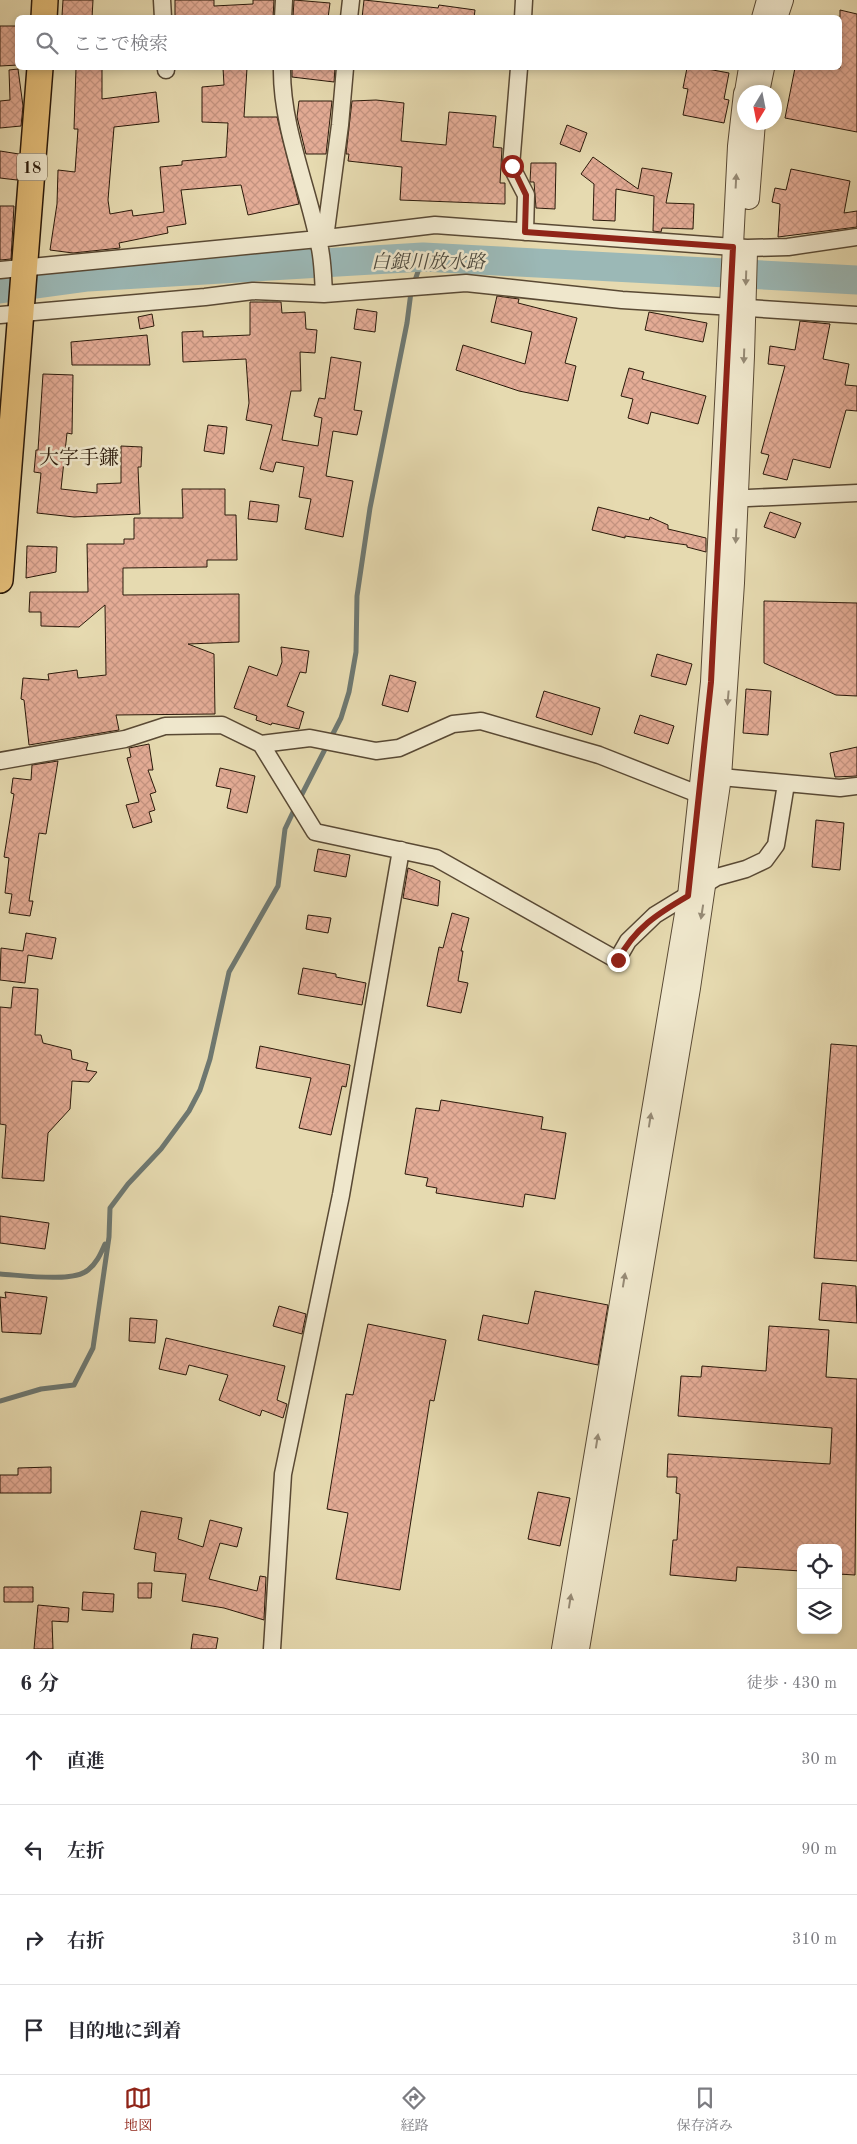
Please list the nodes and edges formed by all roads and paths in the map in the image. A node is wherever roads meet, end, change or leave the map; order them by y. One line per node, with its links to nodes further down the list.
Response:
1 (45, 0): 8 (main road)
2 (162, 0): 9 (street)
3 (284, 0): 10 (street)
4 (351, 0): 11 (street)
5 (524, 0): 12 (street)
6 (768, 0): 13 (street)
7 (783, 0): 14 (street)
8 (44, 15)
9 (164, 15)
10 (283, 15)
11 (349, 15)
12 (523, 15)
13 (763, 15)
14 (778, 15)
15 (40, 70): 29 (main road, 18)
16 (282, 70): 27 (street)
17 (345, 70): 27 (street)
18 (519, 70): 25 (street)
19 (749, 70): 21 (street)
20 (764, 70): 22 (street)
21 (746, 85)
22 (760, 85)
23 (740, 130): 28 (street, one-way to 23)
24 (754, 130): 28 (street)
25 (525, 232): 27 (street); 28 (street)
26 (857, 236): 28 (street)
27 (321, 240): 29 (street); 31 (street)
28 (740, 248): 32 (street)
29 (25, 268): 30 (street); 33 (main road, 18)
30 (0, 270)
31 (323, 290): 32 (street); 33 (street)
32 (737, 307): 34 (street); 36 (street)
33 (14, 312): 37 (main road, 18)
34 (857, 315)
35 (857, 493): 36 (street)
36 (730, 499): 40 (street, one-way to 40); 43 (street)
37 (0, 580)
38 (262, 744): 39 (street); 43 (street); 44 (street)
39 (0, 762)
40 (721, 777): 41 (street); 43 (street); 45 (street)
41 (786, 784): 42 (street); 45 (street)
42 (857, 786)
43 (698, 794): 46 (street)
44 (401, 850): 46 (street); 47 (street)
45 (706, 884): 46 (street); 49 (street, one-way to 49)
46 (688, 896): 48 (street, one-way to 46)
47 (272, 1649)
48 (562, 1649)
49 (579, 1649)

